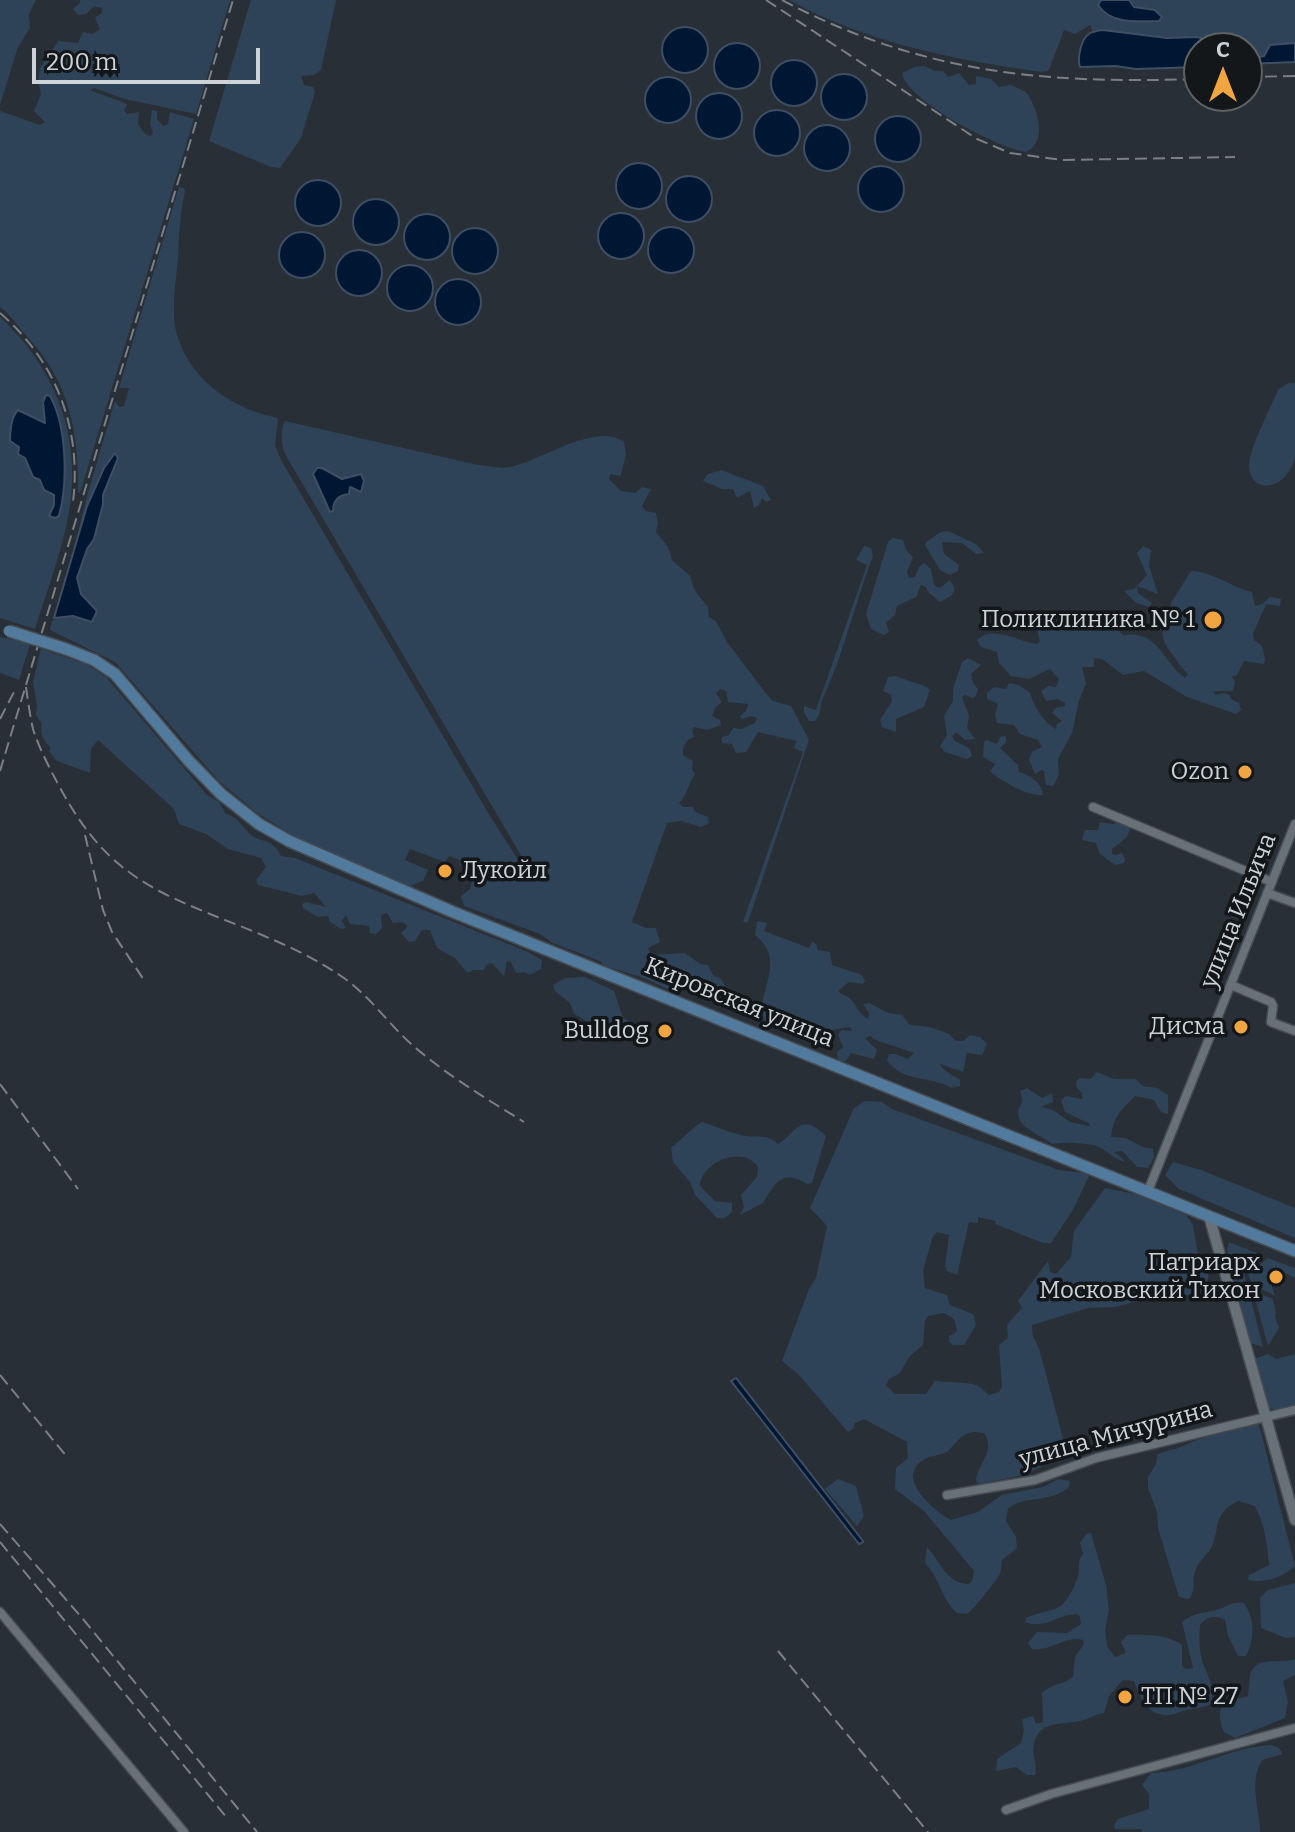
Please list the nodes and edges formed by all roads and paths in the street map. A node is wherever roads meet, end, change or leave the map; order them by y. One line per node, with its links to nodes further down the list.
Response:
1 (4, 630): 9 (main road, Кировская улица, bridge)
2 (1093, 807): 4 (street)
3 (1295, 824): 4 (street, улица Ильича)
4 (1272, 882): 5 (street, улица Ильича)
5 (1267, 893): 6 (street); 7 (street, улица Ильича)
6 (1295, 903)
7 (1231, 985): 8 (street); 9 (street, улица Ильича)
8 (1295, 1031)
9 (1148, 1191): 10 (main road, Кировская улица)
10 (1209, 1216): 11 (main road, Кировская улица); 13 (street)
11 (1295, 1251)
12 (1295, 1410): 13 (street, улица Мичурина)
13 (1265, 1416): 14 (street, улица Мичурина); 15 (street)
14 (947, 1495)
15 (1295, 1520)
16 (0, 1612): 19 (street)
17 (1295, 1728): 18 (street)
18 (1006, 1810)
19 (184, 1832)

